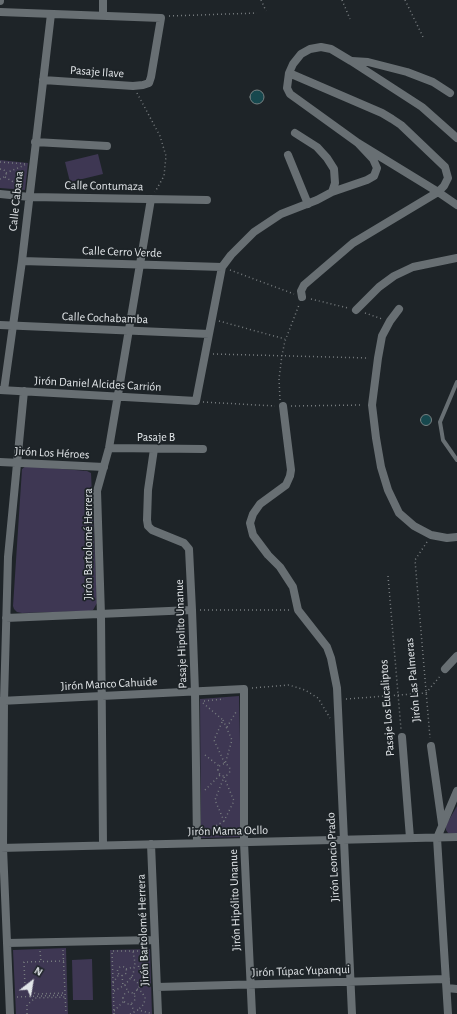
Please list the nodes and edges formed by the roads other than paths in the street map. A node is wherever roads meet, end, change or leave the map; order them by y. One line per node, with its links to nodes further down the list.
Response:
1 (103, 0): 4 (street)
2 (0, 12): 3 (street)
3 (51, 14): 4 (street); 7 (street, Calle Cabana)
4 (103, 16): 7 (street, Pasaje Ilave)
5 (351, 60): 6 (street); 8 (street); 10 (street)
6 (289, 73): 12 (street); 16 (street)
7 (43, 80): 11 (street, Calle Cabana)
8 (450, 93)
9 (295, 133): 15 (street)
10 (457, 138)
11 (35, 142): 13 (street); 18 (street, Calle Cabana)
12 (358, 143): 15 (street); 16 (street)
13 (106, 146)
14 (288, 155): 21 (street)
15 (332, 192): 21 (street)
16 (438, 192): 22 (street); 27 (street)
17 (0, 194): 18 (street, Calle Contumaza)
18 (30, 197): 19 (street, Calle Contumaza); 24 (street, Calle Cabana)
19 (151, 198): 20 (street, Calle Contumaza); 25 (street, Jirón Bartolomé Herrera)
20 (207, 200)
21 (308, 204): 26 (street)
22 (457, 205)
23 (457, 258): 29 (street)
24 (22, 261): 25 (street, Calle Cerro Verde); 31 (street, Calle Cabana)
25 (140, 264): 26 (street, Calle Cerro Verde); 32 (street, Jirón Bartolomé Herrera)
26 (222, 267): 33 (street)
27 (302, 297)
28 (399, 308): 46 (street)
29 (356, 310)
30 (0, 325): 31 (street, Calle Cochabamba)
31 (13, 326): 32 (street, Calle Cochabamba); 35 (street, Calle Cabana)
32 (128, 331): 33 (street, Calle Cochabamba); 37 (street, Jirón Bartolomé Herrera)
33 (209, 334): 37 (street, Jirón Daniel Alcides Carrión)
34 (457, 382): 42 (lane)
35 (2, 390): 36 (street, Jirón Daniel Alcides Carrión)
36 (24, 391): 37 (street, Jirón Daniel Alcides Carrión); 44 (street)
37 (118, 397): 39 (street, Jirón Bartolomé Herrera)
38 (283, 406): 64 (street, Jirón Leoncio Prado)
39 (109, 448): 40 (street, Pasaje B); 45 (street, Jirón Bartolomé Herrera)
40 (154, 449): 41 (street, Pasaje B); 48 (street, Pasaje Hipolito Unanue)
41 (203, 449)
42 (457, 460)
43 (0, 462): 44 (street, Jirón Los Héroes)
44 (18, 463): 45 (street, Jirón Los Héroes); 47 (street)
45 (104, 467): 49 (street, Jirón Bartolomé Herrera)
46 (457, 537)
47 (4, 557): 50 (street)
48 (192, 610): 49 (street); 54 (street, Pasaje Hipolito Unanue)
49 (101, 615): 50 (street); 55 (street, Jirón Bartolomé Herrera)
50 (6, 618): 56 (street)
51 (457, 656): 52 (street)
52 (445, 669)
53 (244, 689): 54 (street, Jirón Manco Cahuide); 65 (street, Jirón Hipólito Unanue)
54 (195, 692): 55 (street, Jirón Manco Cahuide); 66 (street, Pasaje Hipolito Unanue)
55 (102, 696): 56 (street, Jirón Manco Cahuide); 68 (street, Jirón Bartolomé Herrera)
56 (2, 701): 69 (street)
57 (402, 737): 62 (street, Pasaje Los Eucaliptos)
58 (431, 746): 60 (street)
59 (457, 791): 60 (street)
60 (442, 826): 63 (street)
61 (457, 837): 63 (street, Jirón Mama Ocllo)
62 (410, 838): 63 (street, Jirón Mama Ocllo); 64 (street, Jirón Mama Ocllo)
63 (437, 838): 72 (street)
64 (344, 840): 65 (street, Jirón Mama Ocllo); 73 (street, Jirón Leoncio Prado)
65 (244, 842): 66 (street, Jirón Mama Ocllo); 74 (street, Jirón Hipólito Unanue)
66 (197, 843): 67 (street, Jirón Mama Ocllo)
67 (151, 844): 68 (street, Jirón Mama Ocllo); 70 (street, Jirón Bartolomé Herrera)
68 (103, 846): 69 (street, Jirón Mama Ocllo)
69 (1, 848): 71 (street)
70 (155, 940): 71 (street); 75 (street, Jirón Bartolomé Herrera)
71 (7, 943): 79 (street)
72 (446, 979): 73 (street, Jirón Túpac Yupanqui); 76 (street)
73 (351, 982): 74 (street, Jirón Túpac Yupanqui); 83 (street, Jirón Leoncio Prado)
74 (250, 985): 75 (street, Jirón Túpac Yupanqui); 82 (street, Jirón Hipólito Unanue)
75 (157, 987): 81 (street, Jirón Bartolomé Herrera)
76 (447, 988): 77 (street); 84 (street)
77 (457, 989)
78 (0, 996): 79 (street)
79 (9, 997): 80 (street)
80 (10, 1014)
81 (154, 1014)
82 (252, 1014)
83 (352, 1014)
84 (448, 1014)

